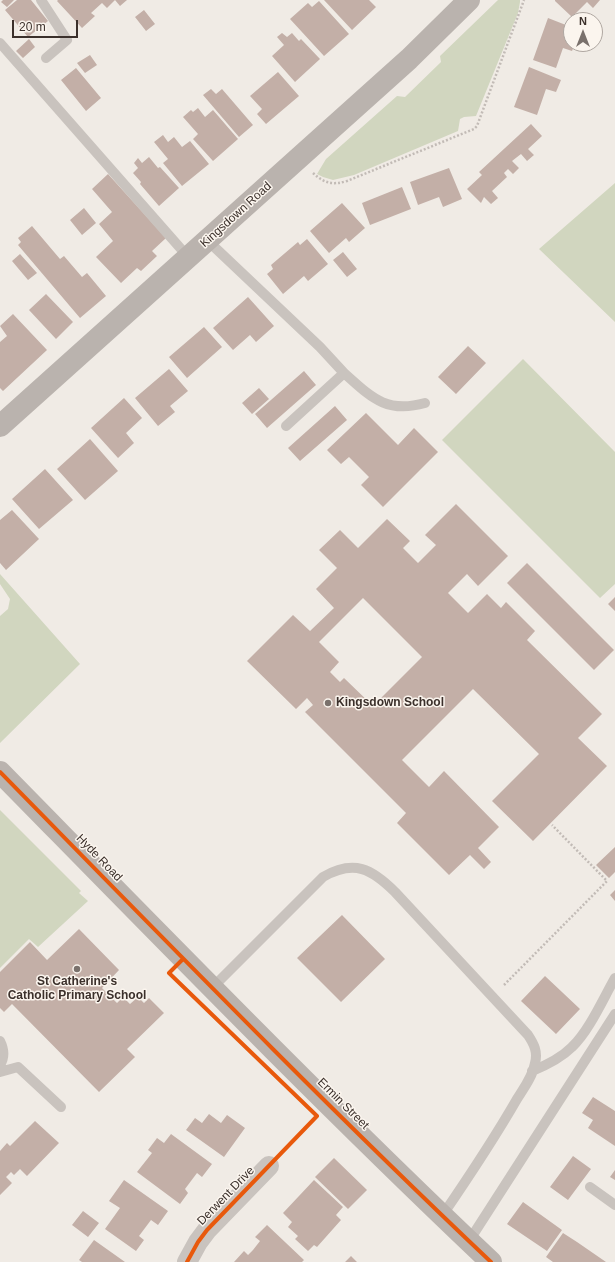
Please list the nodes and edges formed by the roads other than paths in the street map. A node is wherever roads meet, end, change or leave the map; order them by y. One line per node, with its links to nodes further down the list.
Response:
1 (41, 0): 4 (lane)
2 (469, 0): 5 (main road, Kingsdown Road)
3 (0, 43): 6 (lane)
4 (46, 58)
5 (208, 241): 6 (main road, Kingsdown Road); 7 (lane)
6 (189, 258): 9 (main road, Kingsdown Road)
7 (344, 373): 8 (lane); 10 (lane)
8 (425, 403)
9 (0, 426)
10 (286, 426)
11 (0, 772): 12 (main road, Hyde Road)
12 (183, 959): 14 (main road, Ermin Street)
13 (615, 978): 18 (lane)
14 (212, 988): 18 (lane); 24 (main road, Ermin Street)
15 (615, 1014): 25 (lane)
16 (0, 1041): 17 (lane)
17 (0, 1065)
18 (532, 1071): 24 (lane)
19 (0, 1072): 20 (lane)
20 (61, 1107)
21 (269, 1166): 26 (street, Derwent Drive)
22 (590, 1187): 23 (lane)
23 (615, 1205)
24 (442, 1216): 25 (main road, Ermin Street)
25 (469, 1241): 27 (main road, Ermin Street)
26 (187, 1262)
27 (491, 1262)

